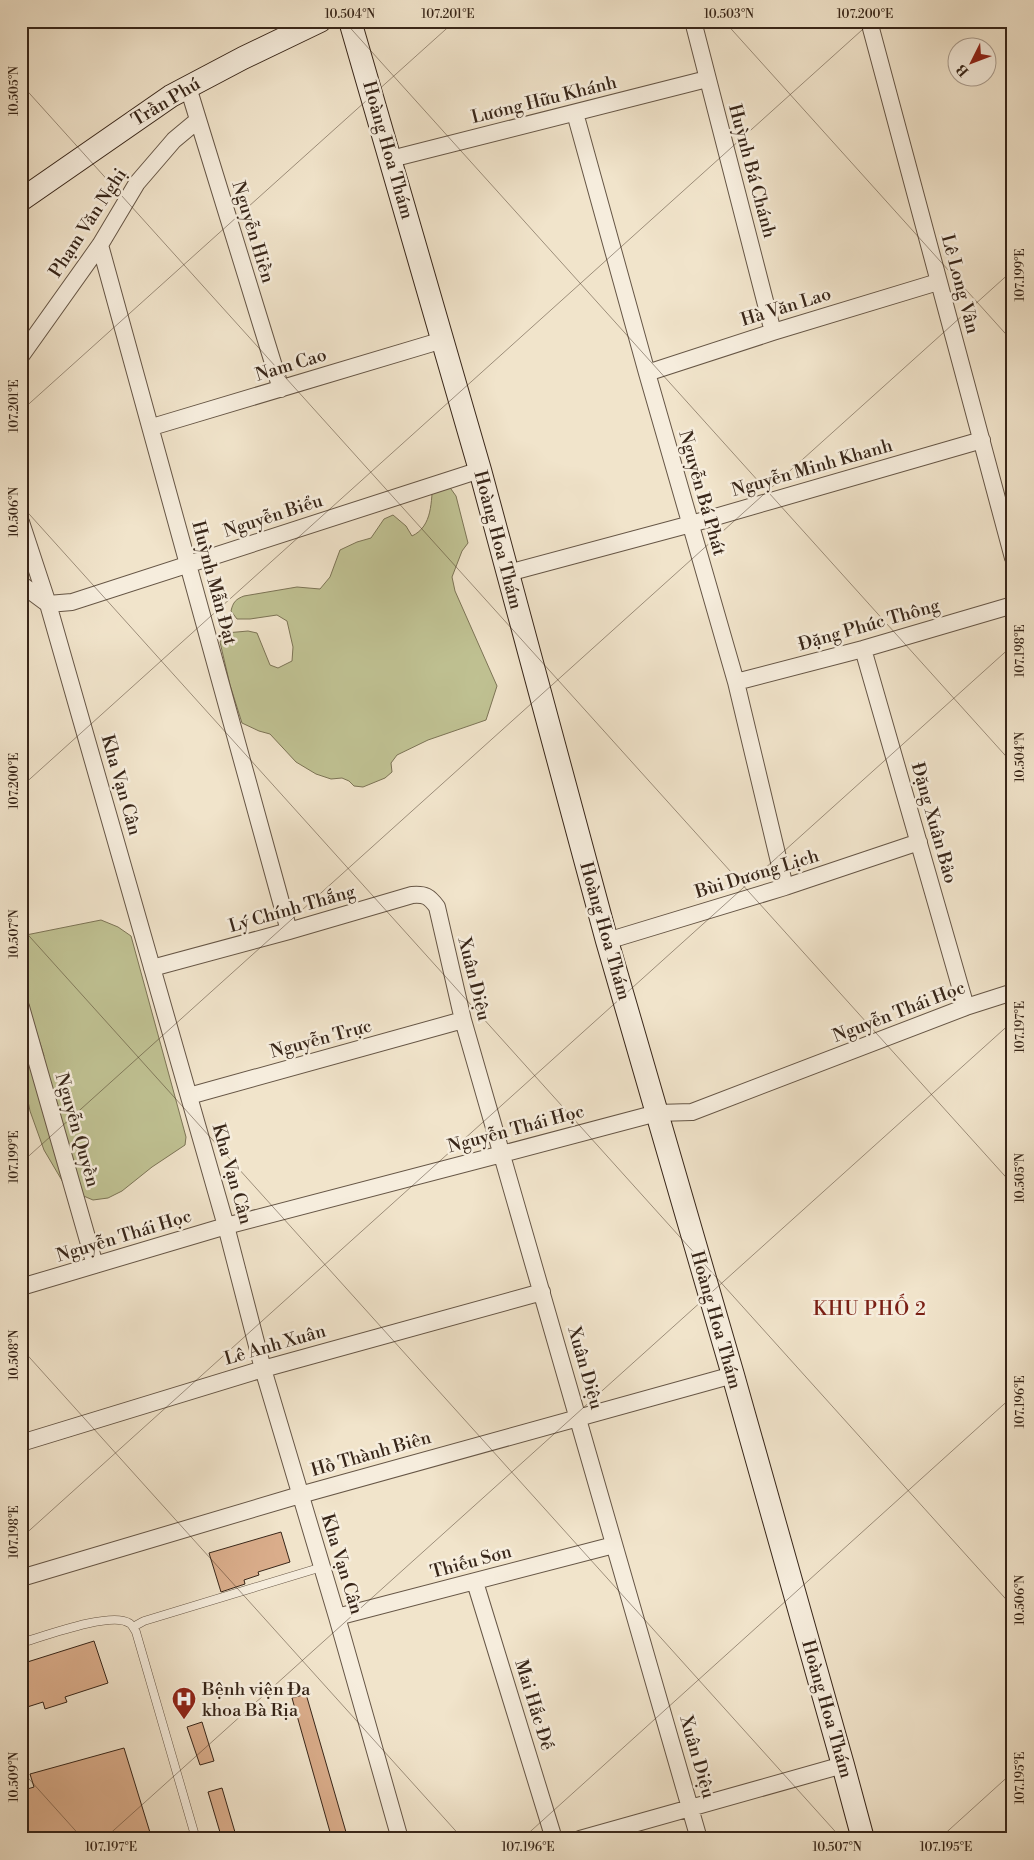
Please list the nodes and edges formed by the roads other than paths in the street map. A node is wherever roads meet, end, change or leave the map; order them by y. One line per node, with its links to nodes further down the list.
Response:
1 (320, 21): 6 (street, Trần Phú)
2 (350, 21): 9 (street, Hoàng Hoa Thám)
3 (692, 21): 5 (street, Huỳnh Bá Chánh)
4 (869, 21): 12 (street, Lê Long Vân)
5 (708, 79): 7 (street, Lương Hữu Khánh); 13 (street, Huỳnh Bá Chánh)
6 (188, 87): 8 (street, Nguyễn Hiền); 10 (street, Trần Phú)
7 (575, 113): 9 (street, Lương Hữu Khánh); 16 (street, Nguyễn Bá Phát)
8 (198, 120): 11 (street, Phạm Văn Nghị); 17 (street, Nguyễn Hiền)
9 (391, 159): 14 (street, Hoàng Hoa Thám)
10 (21, 200)
11 (100, 245): 15 (street, Phạm Văn Nghị); 18 (street, Huỳnh Mẫn Đạt)
12 (938, 282): 13 (street, Hà Văn Lao); 19 (street, Lê Long Vân)
13 (773, 332): 16 (street, Hà Văn Lao)
14 (443, 340): 17 (street, Nam Cao); 20 (street, Hoàng Hoa Thám)
15 (21, 356)
16 (647, 373): 23 (street, Nguyễn Bá Phát)
17 (280, 389): 18 (street, Nam Cao)
18 (152, 428): 25 (street, Huỳnh Mẫn Đạt)
19 (982, 440): 21 (street, Lê Long Vân); 23 (street, Nguyễn Minh Khanh)
20 (480, 470): 25 (street, Nguyễn Biểu); 26 (street, Hoàng Hoa Thám)
21 (1007, 506): 24 (street, Lê Long Vân)
22 (21, 522): 28 (street, Kha Vạn Cân)
23 (691, 524): 26 (street, Nguyễn Minh Khanh); 31 (street, Nguyễn Bá Phát)
24 (1013, 558)
25 (188, 564): 28 (street, Nguyễn Biểu); 35 (street, Huỳnh Mẫn Đạt)
26 (508, 573): 36 (street, Hoàng Hoa Thám)
27 (22, 586): 28 (street)
28 (48, 604): 37 (street, Kha Vạn Cân)
29 (1013, 605): 30 (street, Đặng Phúc Thông)
30 (863, 649): 31 (street, Đặng Phúc Thông); 32 (street, Đặng Xuân Bảo)
31 (736, 682): 33 (street, Nguyễn Bá Phát)
32 (919, 842): 33 (street, Bùi Dương Lịch); 39 (street, Đặng Xuân Bảo)
33 (785, 886): 36 (street, Bùi Dương Lịch)
34 (437, 907): 35 (street, Lý Chính Thắng); 41 (street, Xuân Diệu)
35 (289, 932): 37 (street, Lý Chính Thắng)
36 (607, 941): 43 (street, Hoàng Hoa Thám)
37 (152, 968): 42 (street, Kha Vạn Cân)
38 (1013, 992): 39 (street, Nguyễn Thái Học)
39 (966, 1007): 43 (street, Nguyễn Thái Học)
40 (21, 1008): 46 (street, Nguyễn Quyền)
41 (463, 1020): 42 (street, Nguyễn Trực); 44 (street, Xuân Diệu)
42 (189, 1096): 45 (street, Kha Vạn Cân)
43 (657, 1113): 44 (street, Nguyễn Thái Học); 50 (street, Hoàng Hoa Thám)
44 (502, 1154): 45 (street, Nguyễn Thái Học); 48 (street, Xuân Diệu)
45 (226, 1226): 46 (street, Nguyễn Thái Học); 49 (street, Kha Vạn Cân)
46 (95, 1265): 47 (street, Nguyễn Thái Học)
47 (21, 1287)
48 (542, 1292): 49 (street, Lê Anh Xuân); 51 (street, Xuân Diệu)
49 (263, 1368): 52 (street, Lê Anh Xuân); 53 (street, Kha Vạn Cân)
50 (732, 1375): 51 (street, Hồ Thành Biên); 61 (street, Hoàng Hoa Thám)
51 (578, 1417): 53 (street, Hồ Thành Biên); 54 (street, Xuân Diệu)
52 (21, 1442)
53 (300, 1495): 55 (street, Kha Vạn Cân); 56 (street, Hồ Thành Biên)
54 (614, 1544): 57 (street, Thiếu Sơn); 62 (street, Xuân Diệu)
55 (322, 1567): 58 (street, Kha Vạn Cân); 59 (lane)
56 (21, 1578)
57 (475, 1582): 58 (street, Thiếu Sơn); 65 (street, Mai Hắc Đế)
58 (337, 1617): 64 (street, Kha Vạn Cân)
59 (133, 1627): 60 (lane); 63 (lane)
60 (21, 1643)
61 (843, 1765): 62 (street); 68 (street, Hoàng Hoa Thám)
62 (690, 1807): 66 (street); 67 (street, Xuân Diệu)
63 (196, 1839)
64 (400, 1839)
65 (554, 1839)
66 (580, 1839)
67 (699, 1839)
68 (863, 1839)

